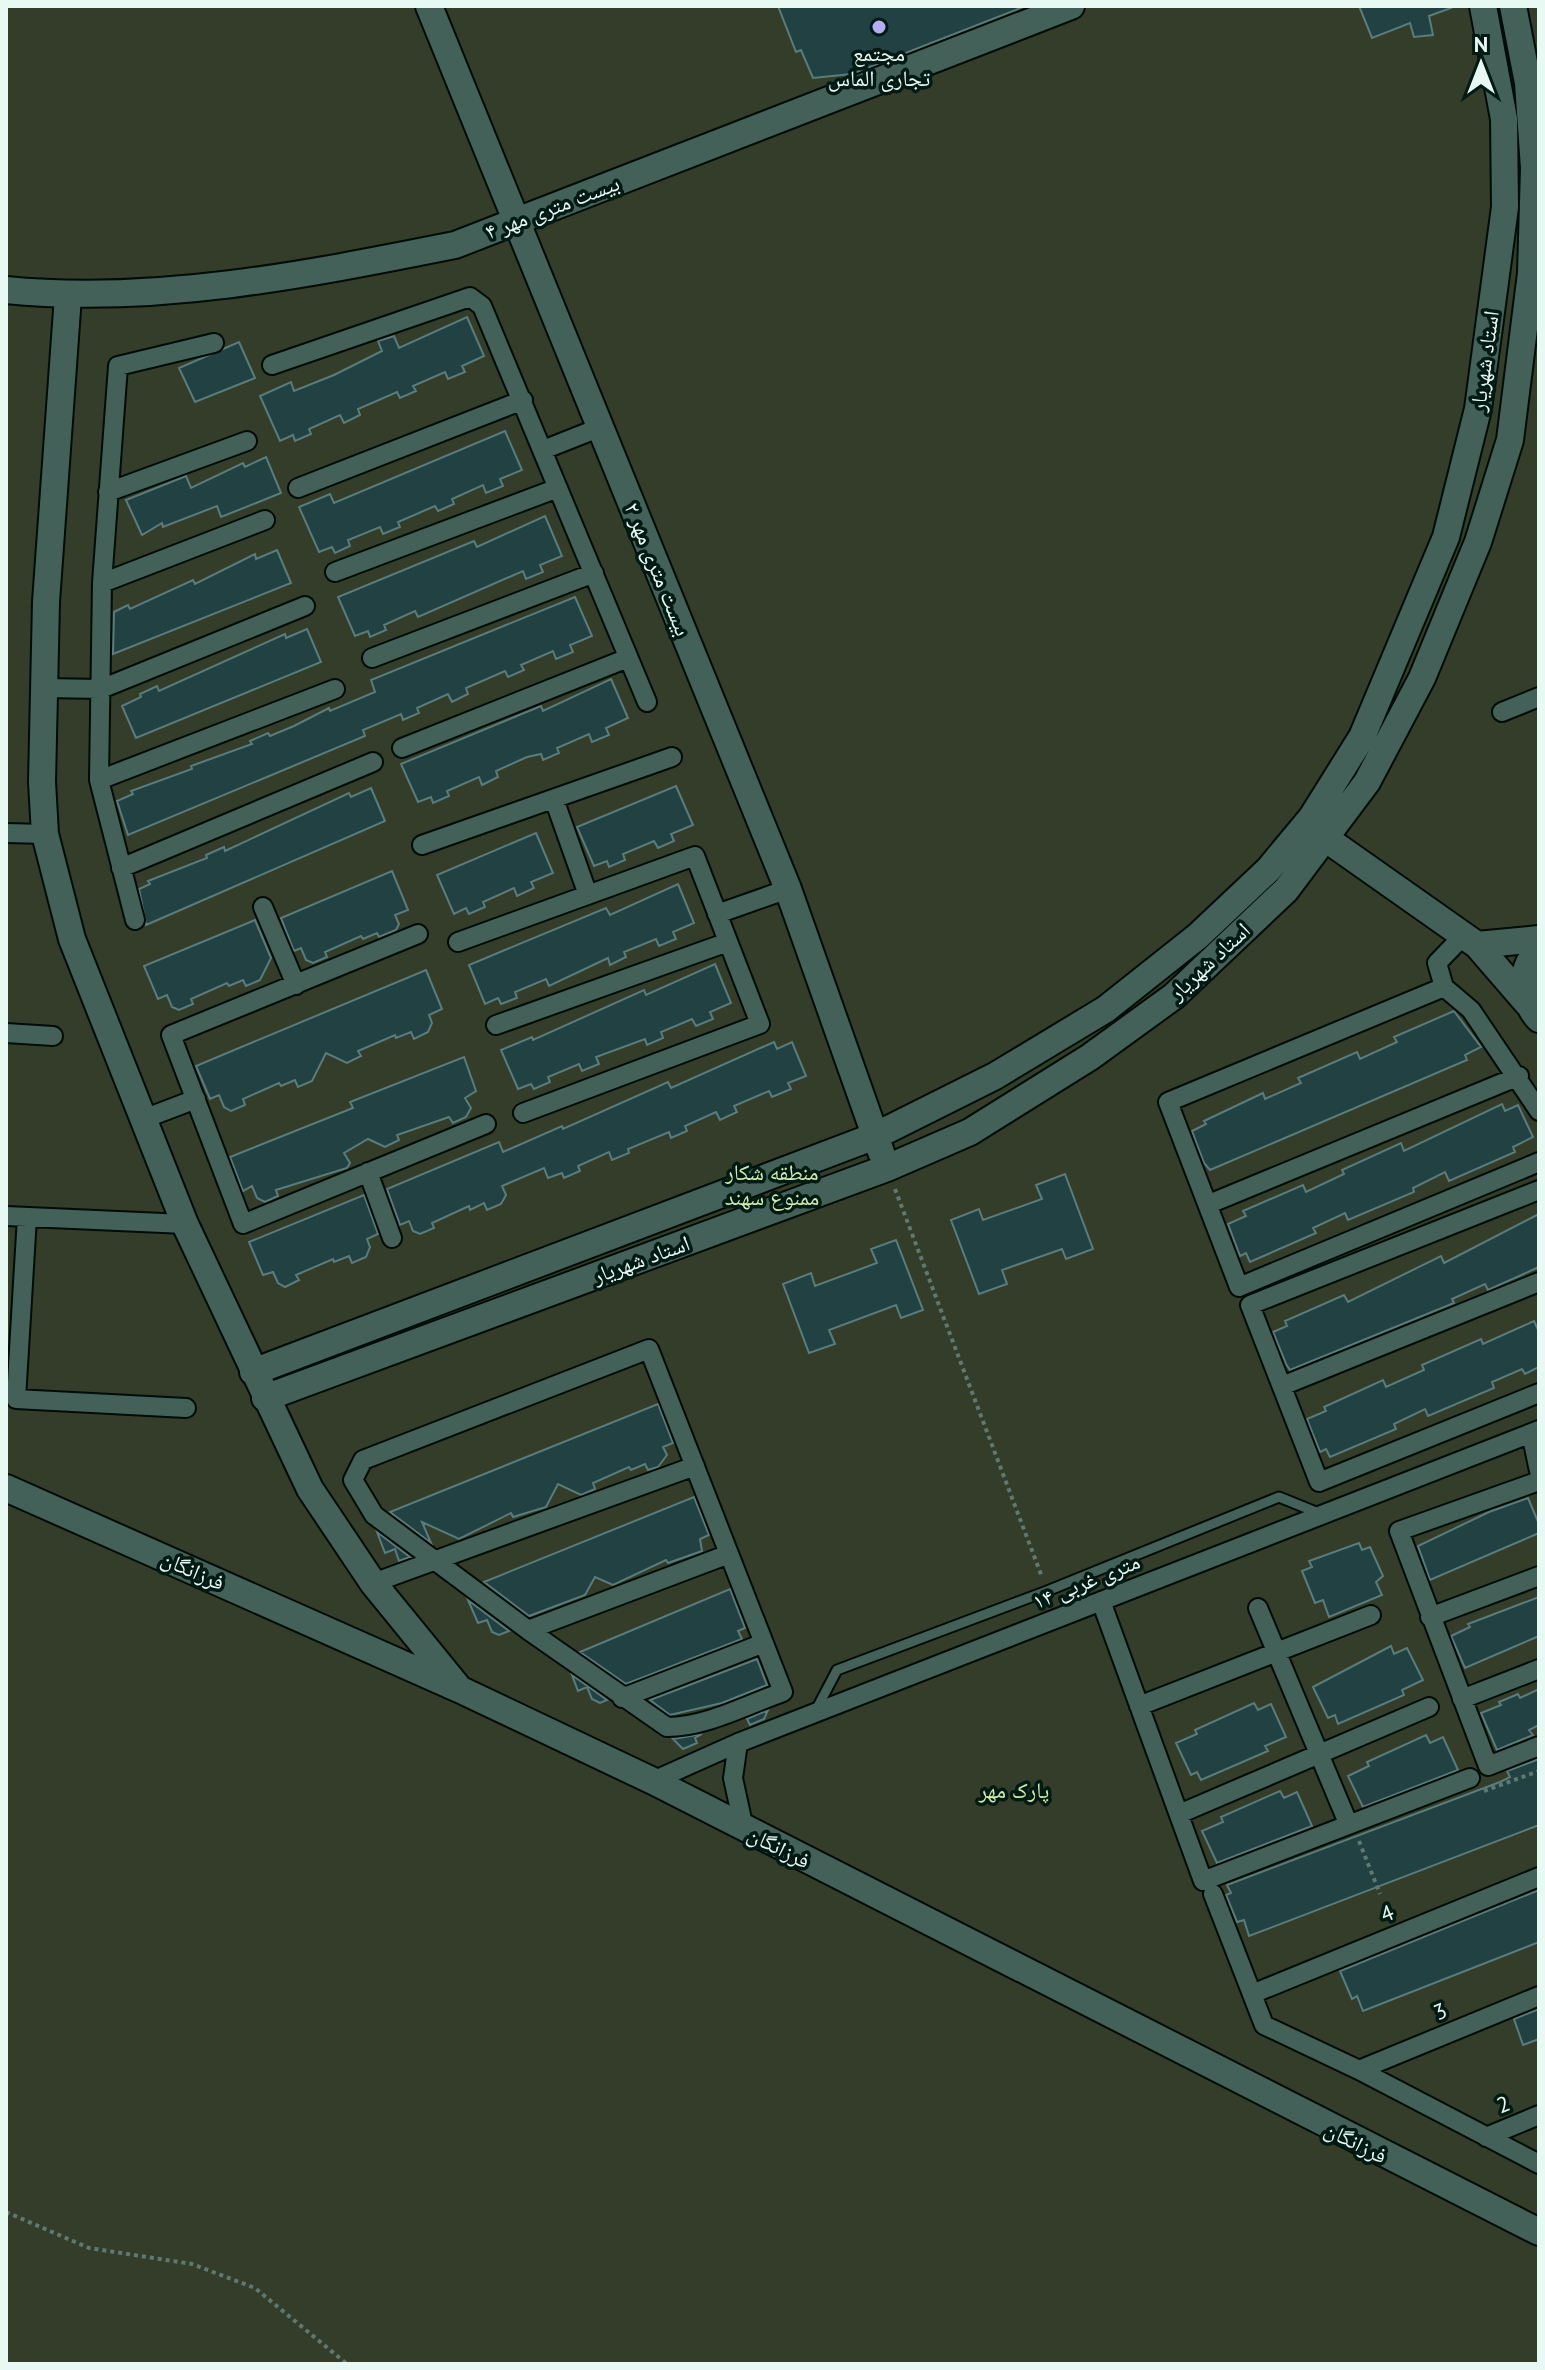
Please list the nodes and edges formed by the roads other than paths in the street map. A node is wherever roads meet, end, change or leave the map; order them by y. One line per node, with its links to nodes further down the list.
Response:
1 (429, 6): 5 (main road, بیست متری مهر ۲)
2 (1071, 6): 5 (main road, بیست متری مهر ۴)
3 (1483, 6): 63 (main road, استاد شهریار)
4 (1513, 6): 37 (main road, استاد شهریار)
5 (518, 220): 7 (main road, بیست متری مهر ۴); 11 (main road, بیست متری مهر ۲)
6 (6, 290): 7 (main road, بیست متری مهر ۴)
7 (68, 296): 24 (main road)
8 (214, 343): 16 (street)
9 (272, 365): 10 (street)
10 (523, 400): 13 (street); 14 (street)
11 (601, 427): 13 (street); 40 (main road, بیست متری مهر ۲)
12 (247, 441): 16 (street)
13 (543, 450): 15 (street)
14 (298, 488)
15 (558, 488): 18 (street); 19 (street)
16 (108, 492): 20 (street)
17 (265, 520): 20 (street)
18 (335, 572)
19 (594, 573): 22 (street); 23 (street)
20 (102, 583): 25 (street)
21 (305, 606): 25 (street)
22 (372, 658)
23 (628, 658): 28 (street); 30 (street)
24 (44, 688): 25 (street); 36 (main road)
25 (101, 689): 33 (street)
26 (335, 689): 33 (street)
27 (1539, 697): 29 (street)
28 (647, 702)
29 (1502, 712)
30 (402, 748)
31 (672, 757): 34 (street)
32 (373, 762): 39 (street)
33 (99, 780): 39 (street)
34 (554, 799): 38 (street); 41 (street)
35 (6, 833): 36 (street)
36 (45, 834): 61 (main road)
37 (1325, 838): 47 (main road); 65 (main road, استاد شهریار)
38 (422, 845)
39 (121, 868): 44 (street)
40 (788, 889): 43 (street); 63 (main road, بیست متری مهر ۲)
41 (588, 895): 43 (street); 48 (street)
42 (263, 907): 51 (street)
43 (717, 914): 49 (street)
44 (135, 920)
45 (418, 934): 51 (street)
46 (1539, 939): 47 (main road)
47 (1470, 941): 52 (street); 53 (main road)
48 (458, 942)
49 (728, 942): 54 (street); 60 (street)
50 (1539, 949): 53 (main road)
51 (296, 985): 58 (street)
52 (1444, 987): 57 (street); 68 (street)
53 (1533, 1011)
54 (496, 1025)
55 (6, 1033): 56 (street)
56 (53, 1036)
57 (1519, 1076): 59 (street); 68 (street)
58 (196, 1099): 61 (street); 66 (street)
59 (1539, 1111)
60 (523, 1113)
61 (146, 1118): 71 (main road)
62 (486, 1124): 66 (street)
63 (875, 1136): 65 (main road, بیست متری مهر ۲); 74 (main road, استاد شهریار)
64 (1539, 1162): 68 (street)
65 (887, 1168): 77 (main road, استاد شهریار)
66 (368, 1172): 72 (street)
67 (1539, 1190): 75 (street)
68 (1209, 1204)
69 (6, 1216): 70 (street)
70 (27, 1217): 71 (street); 78 (street)
71 (185, 1224): 74 (main road)
72 (392, 1238)
73 (1539, 1282): 75 (street)
74 (253, 1372): 77 (main road)
75 (1282, 1386): 76 (street)
76 (1539, 1393)
77 (265, 1398): 88 (main road)
78 (186, 1408)
79 (1535, 1431): 81 (street); 84 (street, ۱۴ متری غربی)
80 (695, 1466): 85 (street); 86 (street); 86 (street)
81 (1539, 1471)
82 (1539, 1481): 92 (street)
83 (6, 1488): 97 (main road, فرزانگان)
84 (1321, 1514): 89 (street, ۱۴ متری غربی); 102 (lane)
85 (729, 1554): 93 (street); 94 (street)
86 (435, 1561): 88 (street); 93 (street)
87 (1539, 1576): 92 (street)
88 (373, 1583): 97 (main road)
89 (1101, 1601): 100 (street); 102 (street, ۱۴ متری غربی)
90 (1258, 1608): 95 (street)
91 (1371, 1615): 95 (street)
92 (1430, 1617): 99 (street)
93 (528, 1630): 98 (street)
94 (764, 1643): 98 (street); 98 (street)
95 (1276, 1652): 100 (street); 105 (street)
96 (1539, 1669): 99 (street)
97 (459, 1689): 107 (main road, فرزانگان)
98 (622, 1698)
99 (1462, 1699): 104 (street)
100 (1139, 1706): 108 (street)
101 (1429, 1707): 105 (street)
102 (814, 1713): 103 (street, ۱۴ متری غربی)
103 (738, 1743): 107 (street, ۱۴ متری غربی); 110 (street)
104 (1539, 1746)
105 (1319, 1754): 108 (street); 109 (street)
106 (1470, 1778): 109 (street)
107 (653, 1781): 110 (main road, فرزانگان)
108 (1179, 1814): 109 (street)
109 (1348, 1823)
110 (744, 1829): 119 (main road, فرزانگان)
111 (1539, 1877): 113 (street, 4)
112 (1213, 1894): 113 (street)
113 (1252, 1994): 115 (street)
114 (1539, 1996): 115 (street, 3)
115 (1359, 2070): 117 (street)
116 (1539, 2115): 117 (street, 2)
117 (1486, 2137): 118 (street)
118 (1539, 2164)
119 (1539, 2232)

